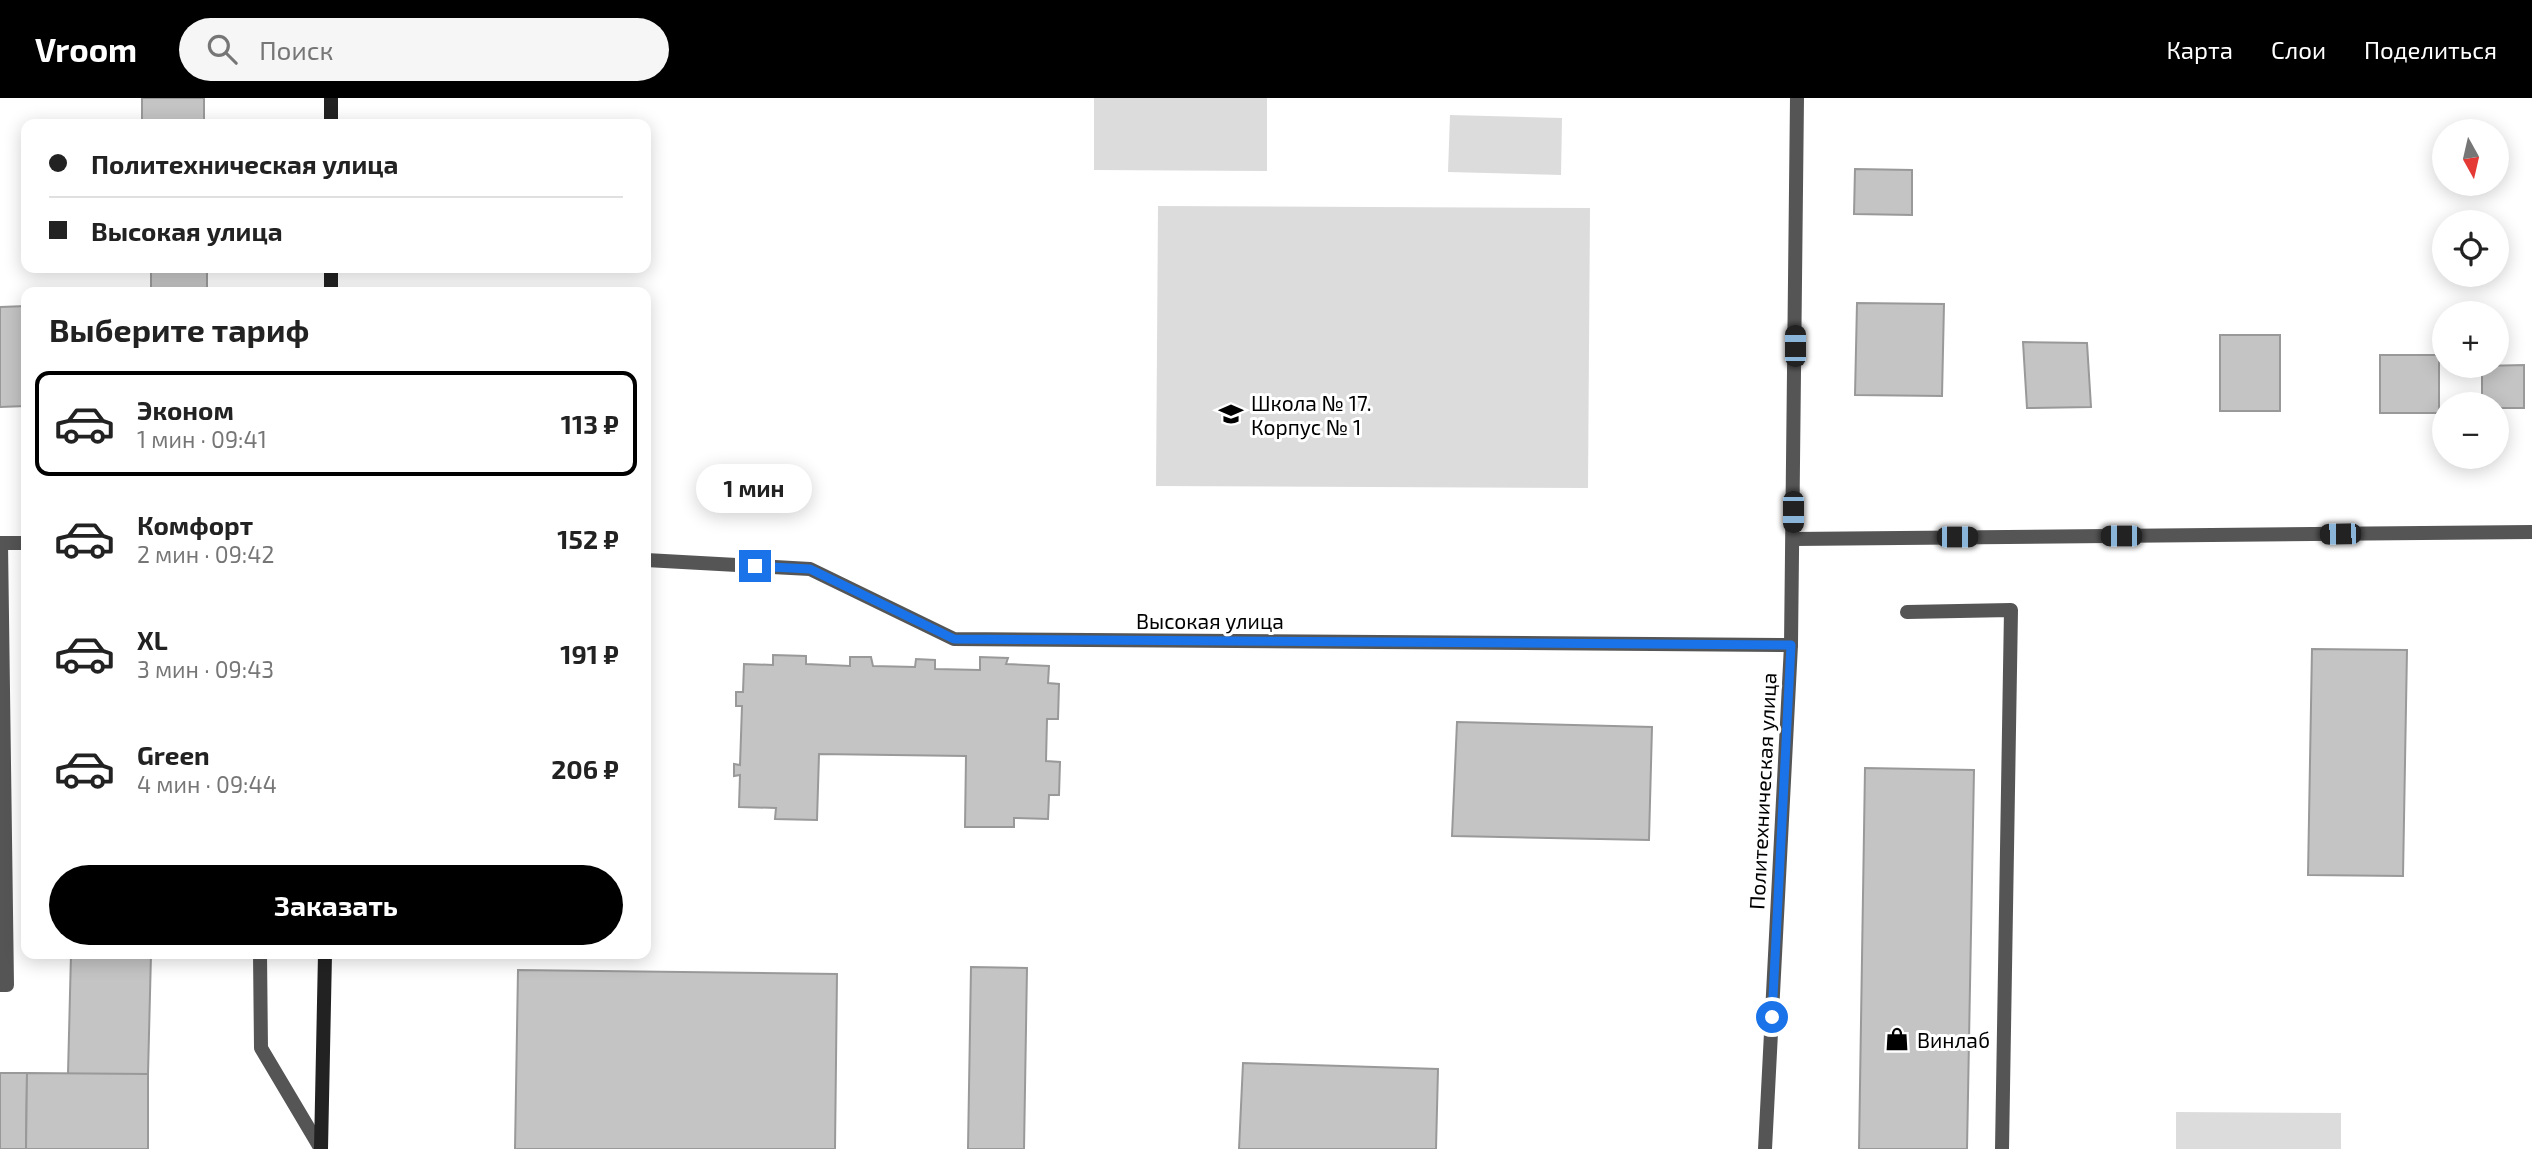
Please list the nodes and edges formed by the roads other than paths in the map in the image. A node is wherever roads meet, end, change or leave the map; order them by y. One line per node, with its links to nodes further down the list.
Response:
1 (331, 98): 3 (main road)
2 (1797, 98): 5 (street, Политехническая улица)
3 (331, 119)
4 (2532, 532): 5 (street)
5 (1793, 539): 10 (street, Политехническая улица)
6 (0, 543): 7 (street); 13 (street)
7 (21, 543)
8 (651, 560): 10 (street, Высокая улица)
9 (1907, 612): 16 (street)
10 (1791, 645): 15 (street, Политехническая улица)
11 (260, 959): 14 (street)
12 (324, 959): 14 (main road)
13 (0, 985)
14 (321, 1149)
15 (1765, 1149)
16 (2003, 1149)

